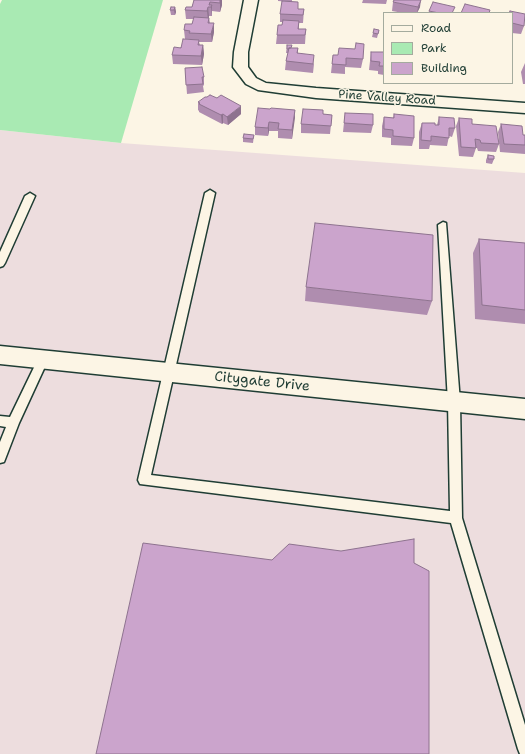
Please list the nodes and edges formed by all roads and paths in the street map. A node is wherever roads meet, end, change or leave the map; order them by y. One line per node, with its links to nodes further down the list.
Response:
1 (251, 0): 2 (street, Pine Valley Road)
2 (525, 108)
3 (210, 193): 9 (lane)
4 (30, 196): 6 (lane)
5 (443, 225): 10 (lane)
6 (0, 263)
7 (0, 356): 8 (street, Citygate Drive)
8 (43, 360): 9 (street, Citygate Drive); 13 (lane)
9 (168, 373): 10 (street, Citygate Drive); 15 (lane)
10 (454, 402): 11 (street, Citygate Drive); 15 (lane)
11 (525, 409)
12 (0, 421): 13 (lane)
13 (13, 422): 14 (lane)
14 (0, 458)
15 (456, 518): 16 (lane)
16 (525, 749)

